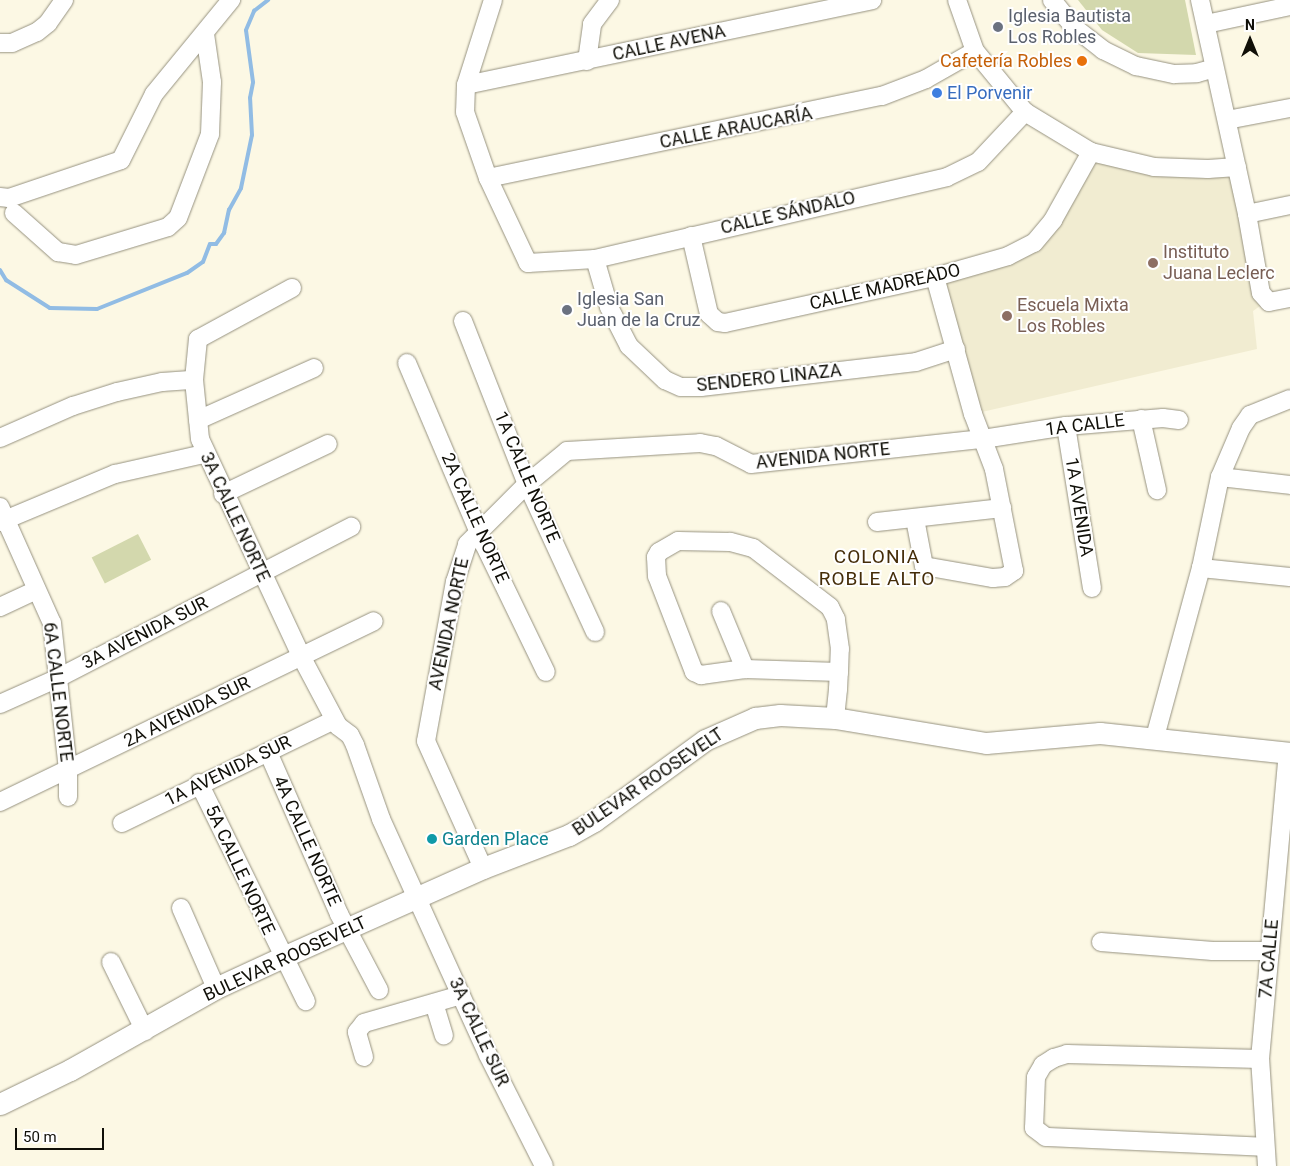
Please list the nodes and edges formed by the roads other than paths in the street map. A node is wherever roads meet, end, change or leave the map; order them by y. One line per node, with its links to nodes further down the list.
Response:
1 (64, 0): 12 (street)
2 (231, 0): 11 (street)
3 (493, 0): 16 (street)
4 (610, 0): 14 (street)
5 (872, 0): 14 (street, CALLE AVENA)
6 (957, 0): 13 (street)
7 (1052, 0): 15 (street)
8 (1200, 0): 10 (street)
9 (1290, 6): 10 (street)
10 (1206, 24): 15 (street)
11 (205, 34): 23 (street); 25 (street)
12 (0, 43)
13 (975, 50): 18 (street); 22 (street, CALLE ARAUCARÍA)
14 (587, 61): 16 (street, CALLE AVENA)
15 (1214, 68): 19 (street)
16 (466, 85): 22 (street)
17 (1290, 108): 19 (street)
18 (1026, 112): 20 (street); 27 (street, CALLE SÁNDALO)
19 (1227, 120): 21 (street)
20 (1091, 152): 21 (street); 29 (street, CALLE MADREADO)
21 (1237, 166): 26 (street)
22 (488, 178): 28 (street, CALLE SÁNDALO)
23 (0, 197)
24 (1290, 205): 26 (street)
25 (14, 213)
26 (1247, 214): 31 (street)
27 (691, 236): 28 (street, CALLE SÁNDALO); 29 (street, CALLE MADREADO)
28 (596, 259): 33 (street, SENDERO LINAZA)
29 (936, 277): 33 (street)
30 (292, 288): 36 (street, 3A CALLE NORTE)
31 (1290, 298)
32 (463, 321): 47 (street, 1A CALLE NORTE)
33 (956, 350): 43 (street)
34 (407, 363): 56 (street, 2A CALLE NORTE)
35 (314, 368): 39 (street)
36 (194, 380): 39 (street, 3A CALLE NORTE); 42 (street)
37 (1290, 399): 46 (street)
38 (1141, 419): 40 (street, 1A CALLE); 41 (street, 1A CALLE); 49 (street)
39 (198, 420): 45 (street, 3A CALLE NORTE)
40 (1179, 420)
41 (1066, 426): 43 (street, 1A CALLE); 60 (street, 1A AVENIDA)
42 (0, 438)
43 (987, 439): 47 (street, AVENIDA NORTE); 51 (street)
44 (328, 444): 50 (street)
45 (204, 454): 50 (street, 3A CALLE NORTE); 52 (street)
46 (1220, 476): 48 (street); 57 (street)
47 (528, 484): 56 (street, AVENIDA NORTE); 65 (street, 1A CALLE NORTE)
48 (1290, 485)
49 (1157, 490)
50 (223, 494): 58 (street, 3A CALLE NORTE)
51 (1002, 508): 53 (street); 53 (street)
52 (2, 516): 61 (street, 6A CALLE NORTE)
53 (915, 519): 54 (street)
54 (877, 522)
55 (351, 527): 58 (street, 3A AVENIDA SUR)
56 (480, 532): 68 (street, 2A CALLE NORTE); 82 (street, AVENIDA NORTE)
57 (1201, 568): 59 (street); 74 (street)
58 (261, 572): 66 (street, 3A CALLE NORTE); 70 (street, 3A AVENIDA SUR)
59 (1290, 577)
60 (1092, 588)
61 (36, 590): 62 (street); 70 (street, 6A CALLE NORTE)
62 (0, 607)
63 (721, 611): 67 (street)
64 (374, 621): 66 (street, 2A AVENIDA SUR)
65 (596, 632)
66 (301, 656): 73 (street, 3A CALLE NORTE); 77 (street, 2A AVENIDA SUR)
67 (745, 669): 69 (street); 69 (street)
68 (546, 672)
69 (839, 672): 72 (street)
70 (58, 678): 71 (street, 3A AVENIDA SUR); 77 (street, 6A CALLE NORTE)
71 (0, 704)
72 (835, 718): 74 (main road, BULEVAR ROOSEVELT); 82 (main road, BULEVAR ROOSEVELT)
73 (336, 723): 75 (street, 1A AVENIDA SUR); 83 (street, 3A CALLE NORTE)
74 (1155, 737): 76 (main road, BULEVAR ROOSEVELT)
75 (268, 752): 78 (street, 1A AVENIDA SUR); 85 (street, 4A CALLE NORTE)
76 (1289, 752): 87 (street, 7A CALLE)
77 (68, 770): 79 (street, 6A CALLE NORTE); 80 (street, 2A AVENIDA SUR)
78 (199, 783): 81 (street, 1A AVENIDA SUR); 88 (street, 5A CALLE NORTE)
79 (68, 797)
80 (0, 802)
81 (122, 823)
82 (483, 868): 83 (main road, BULEVAR ROOSEVELT)
83 (417, 896): 85 (main road, BULEVAR ROOSEVELT); 92 (street, 3A CALLE SUR)
84 (181, 908): 90 (street)
85 (346, 930): 88 (main road, BULEVAR ROOSEVELT); 91 (street, 4A CALLE NORTE)
86 (1101, 942): 87 (street)
87 (1270, 951): 98 (street, 7A CALLE)
88 (283, 957): 90 (main road, BULEVAR ROOSEVELT); 93 (street, 5A CALLE NORTE)
89 (111, 962): 95 (street)
90 (216, 988): 95 (main road, BULEVAR ROOSEVELT)
91 (379, 990)
92 (461, 994): 94 (street); 101 (street, 3A CALLE SUR)
93 (306, 1001)
94 (434, 1003): 96 (street); 97 (street)
95 (145, 1031): 99 (main road, BULEVAR ROOSEVELT)
96 (444, 1036)
97 (364, 1057)
98 (1260, 1059): 100 (street, 7A CALLE); 100 (street)
99 (0, 1104)
100 (1265, 1148): 102 (street, 7A CALLE)
101 (544, 1166)
102 (1267, 1166)

